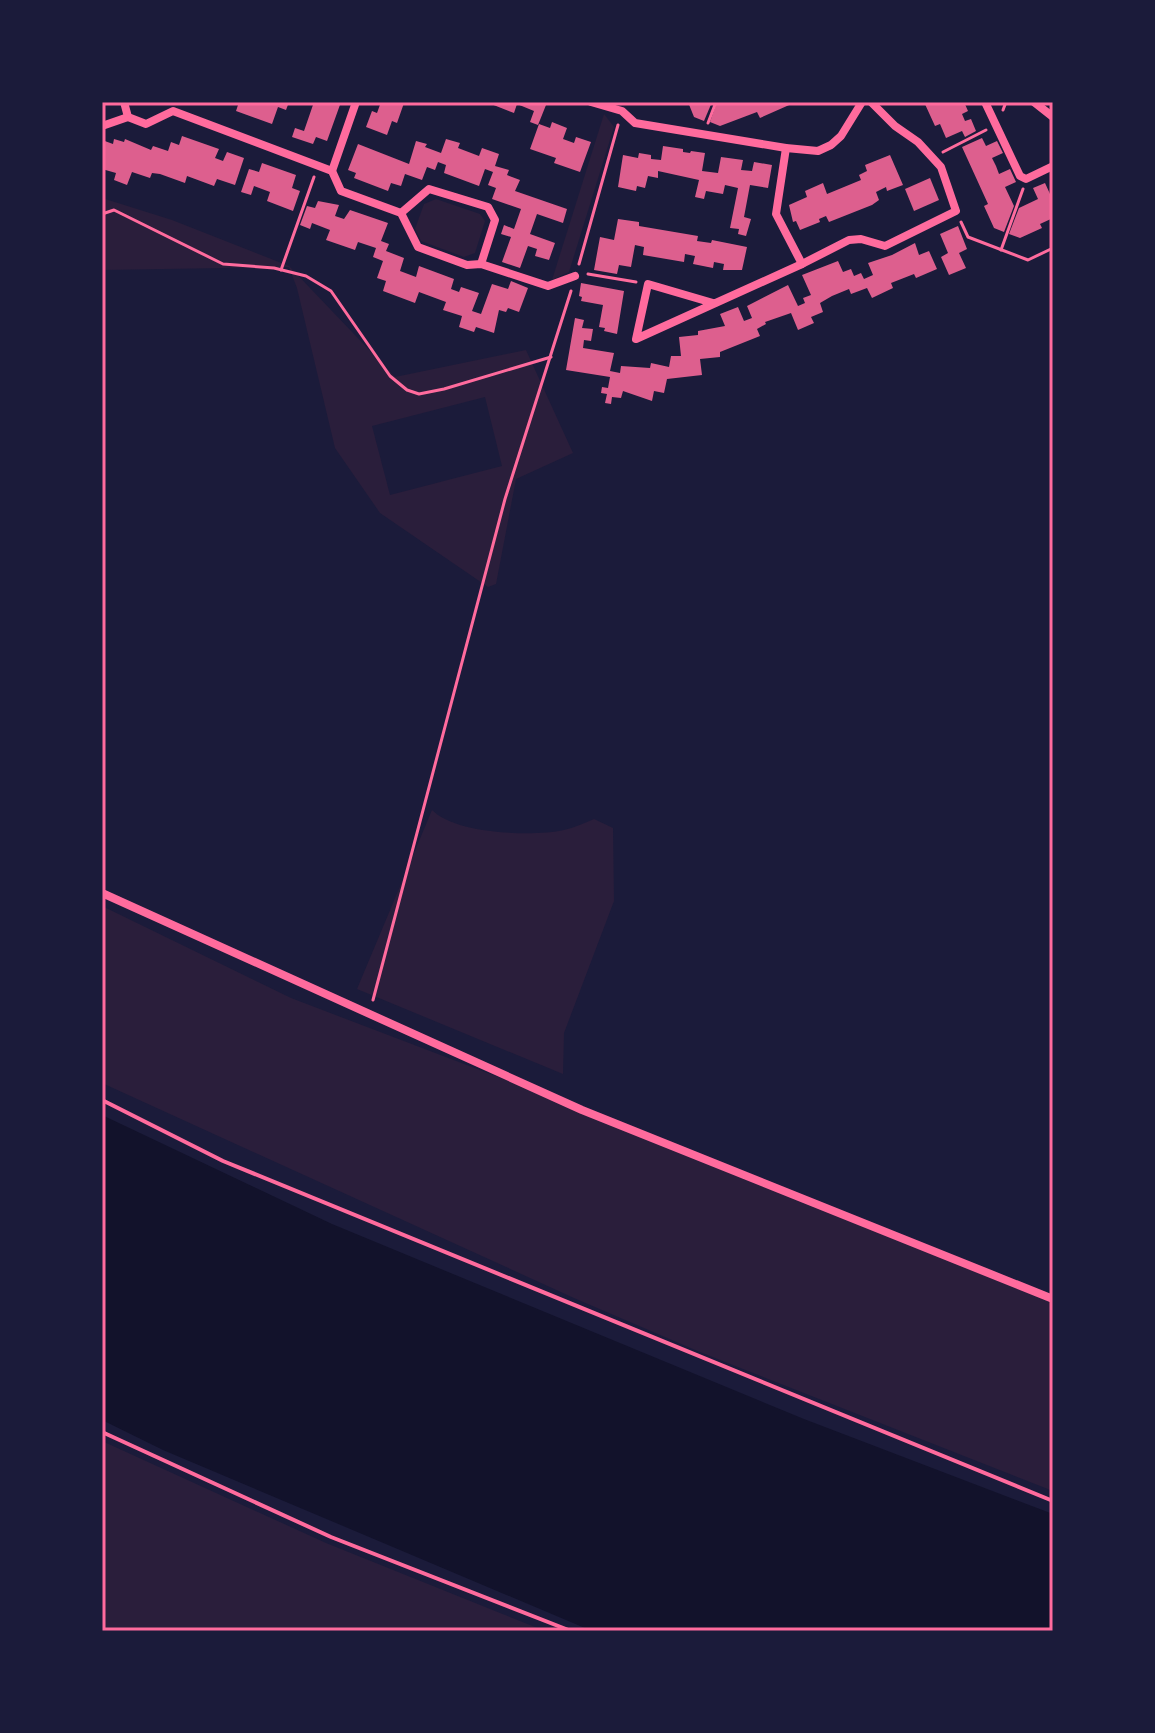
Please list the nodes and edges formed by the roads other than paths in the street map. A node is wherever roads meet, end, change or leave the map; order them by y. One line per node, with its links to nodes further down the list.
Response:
1 (124, 102): 8 (street)
2 (356, 102): 13 (street)
3 (591, 102): 11 (street)
4 (862, 102): 11 (street)
5 (871, 102): 16 (street)
6 (985, 102): 12 (street)
7 (1034, 102): 9 (street)
8 (128, 117): 10 (street); 13 (street)
9 (1053, 117)
10 (102, 126)
11 (786, 148): 16 (street)
12 (1053, 166)
13 (332, 171): 14 (street)
14 (401, 213): 15 (street); 15 (street)
15 (481, 264): 17 (street)
16 (802, 264): 18 (street)
17 (576, 274)
18 (713, 303): 18 (street)
19 (102, 893): 21 (street)
20 (102, 1100): 23 (lane)
21 (1053, 1299)
22 (102, 1432): 24 (lane)
23 (1053, 1501)
24 (571, 1631)

